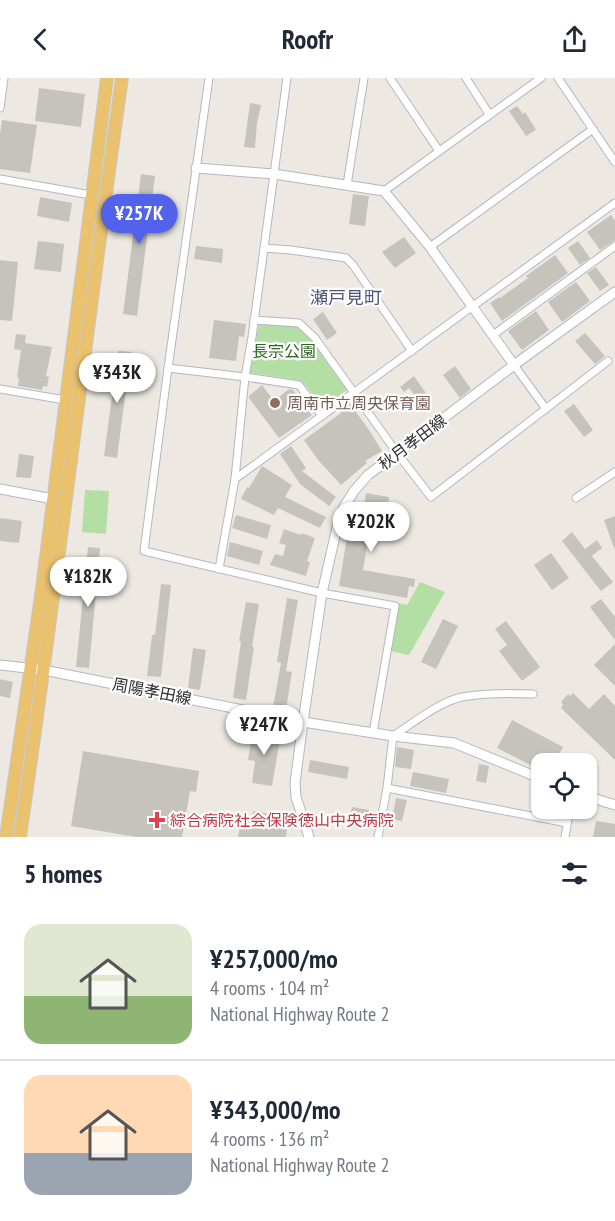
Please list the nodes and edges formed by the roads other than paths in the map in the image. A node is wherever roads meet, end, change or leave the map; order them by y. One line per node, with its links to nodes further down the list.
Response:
1 (4, 78): 11 (street)
2 (107, 78): 21 (highway)
3 (122, 78): 50 (highway)
4 (208, 78): 16 (street)
5 (287, 78): 17 (street)
6 (364, 78): 19 (street)
7 (390, 78): 14 (street)
8 (466, 78): 12 (street)
9 (541, 78): 12 (street)
10 (558, 78): 13 (street)
11 (0, 108)
12 (489, 114): 14 (street)
13 (593, 129): 15 (street); 24 (street)
14 (439, 151): 20 (street)
15 (615, 162)
16 (196, 168): 17 (street); 33 (street)
17 (274, 174): 19 (street); 25 (street)
18 (0, 179): 21 (street)
19 (347, 184): 20 (street)
20 (384, 191): 24 (street)
21 (91, 195): 37 (highway)
22 (615, 203): 27 (street)
23 (615, 246): 29 (street)
24 (430, 247): 27 (street)
25 (264, 248): 28 (street); 30 (street)
26 (615, 292): 32 (street, 秋月孝田線)
27 (472, 307): 29 (street); 30 (street)
28 (254, 320): 34 (street); 36 (street)
29 (493, 335): 32 (street)
30 (412, 351): 36 (street)
31 (608, 361): 38 (street)
32 (514, 366): 38 (street); 40 (street, 秋月孝田線)
33 (168, 368): 34 (street); 46 (street)
34 (245, 377): 39 (street); 42 (street)
35 (0, 389): 37 (street)
36 (353, 392): 39 (street); 40 (street)
37 (65, 400): 45 (highway)
38 (546, 409): 40 (street)
39 (322, 416): 42 (street)
40 (397, 453): 47 (street, 秋月孝田線)
41 (615, 472): 44 (street)
42 (235, 479): 46 (street)
43 (0, 489): 45 (street)
44 (576, 498)
45 (53, 499): 49 (highway)
46 (219, 569): 47 (street)
47 (322, 593): 52 (street, 秋月孝田線); 53 (street)
48 (0, 665): 49 (street, 周陽孝田線)
49 (31, 669): 50 (street, 周陽孝田線); 61 (highway)
50 (44, 670): 52 (street, 周陽孝田線); 62 (highway)
51 (533, 694): 54 (street)
52 (303, 722): 53 (street, 周陽孝田線); 63 (street, 秋月孝田線)
53 (373, 733): 54 (street, 周陽孝田線)
54 (393, 736): 55 (street, 周陽孝田線); 56 (street)
55 (531, 774)
56 (387, 788): 60 (street); 64 (street)
57 (597, 799): 58 (street)
58 (615, 805)
59 (568, 819): 60 (street)
60 (567, 823): 65 (street)
61 (6, 837)
62 (20, 837)
63 (309, 837)
64 (378, 837)
65 (565, 837)

